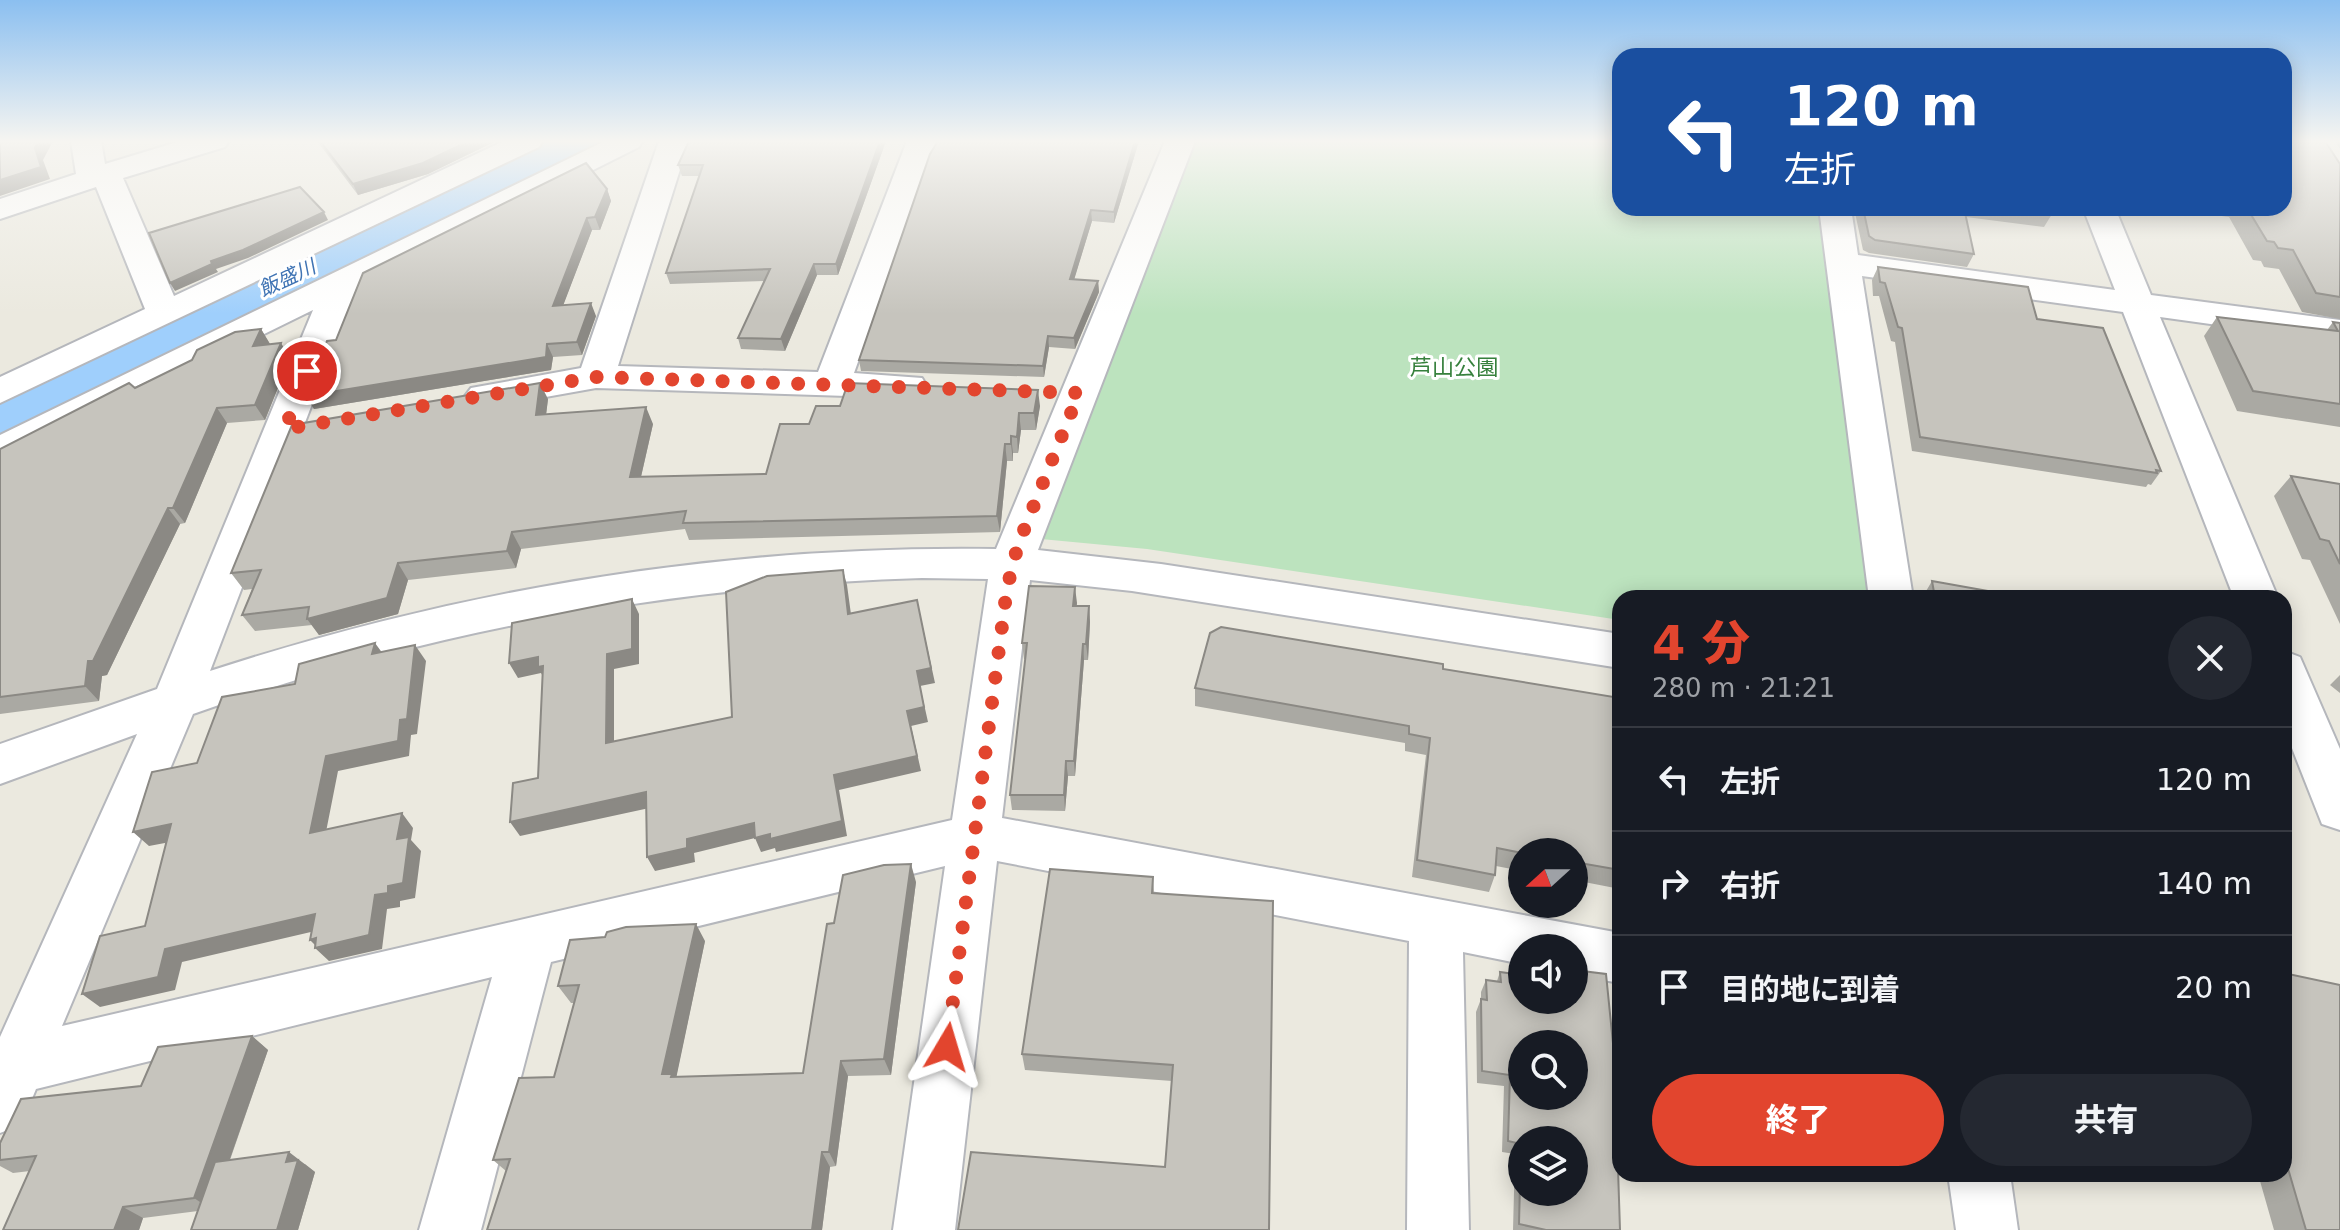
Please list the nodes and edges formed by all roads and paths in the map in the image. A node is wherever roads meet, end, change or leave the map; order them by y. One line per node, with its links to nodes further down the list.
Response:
1 (33, 198): 8 (street)
2 (110, 198): 15 (street)
3 (436, 198): 11 (street)
4 (480, 198): 11 (street)
5 (655, 198): 17 (street)
6 (901, 198): 18 (street)
7 (1157, 198): 22 (street)
8 (0, 210)
9 (1836, 216): 12 (street)
10 (2102, 216): 14 (street)
11 (364, 243): 13 (street); 15 (street)
12 (1842, 263): 14 (street); 26 (street)
13 (341, 284): 24 (street); 30 (street)
14 (2137, 301): 16 (street); 27 (street)
15 (164, 313): 20 (street)
16 (2340, 331)
17 (596, 377): 18 (street); 23 (street)
18 (832, 383): 19 (street)
19 (943, 387)
20 (0, 391)
21 (1038, 391): 22 (street)
22 (1079, 393): 25 (street)
23 (456, 400)
24 (0, 451)
25 (1013, 564): 28 (street); 30 (street); 34 (street)
26 (1890, 590)
27 (2253, 590)
28 (1612, 650)
29 (2292, 693): 31 (street)
30 (175, 701): 32 (street); 40 (street)
31 (2315, 762): 33 (street)
32 (0, 764)
33 (2340, 809)
34 (974, 837): 35 (street); 37 (street); 43 (street)
35 (1436, 924): 36 (street); 44 (street)
36 (1508, 937)
37 (529, 944): 40 (street); 42 (street)
38 (1588, 952): 39 (street)
39 (1612, 957)
40 (6, 1081)
41 (1980, 1182): 45 (street)
42 (450, 1230)
43 (924, 1230)
44 (1438, 1230)
45 (1987, 1230)

